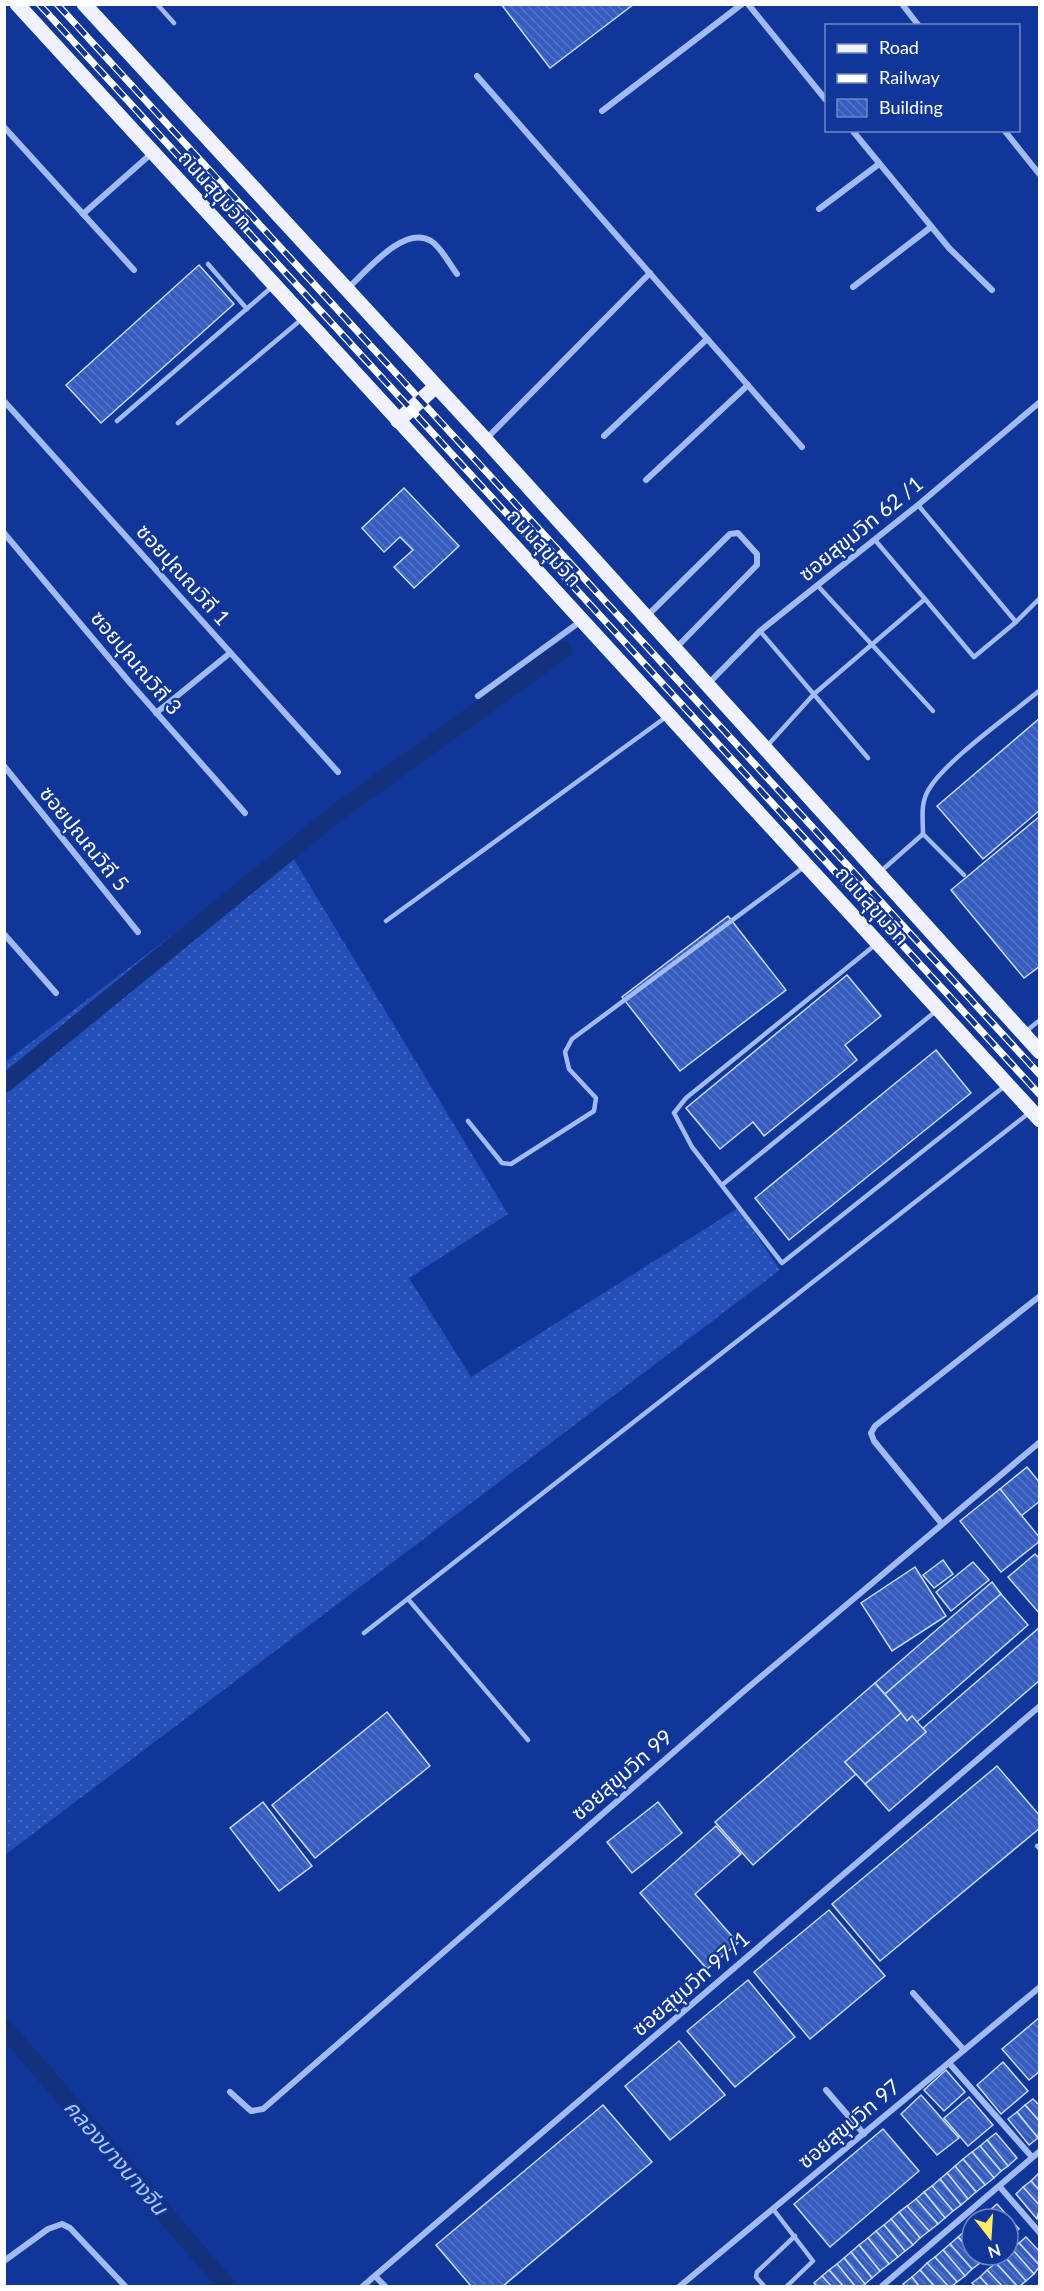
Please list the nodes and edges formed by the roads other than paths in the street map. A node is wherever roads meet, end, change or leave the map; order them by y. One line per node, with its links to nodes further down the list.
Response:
1 (17, 4): 15 (main road, ถนนสุขุมวิท)
2 (157, 4): 7 (lane)
3 (742, 4): 11 (street)
4 (748, 4): 10 (street)
5 (902, 4): 8 (street)
6 (88, 6): 27 (main road, ถนนสุขุมวิท)
7 (174, 23)
8 (917, 24)
9 (477, 76): 23 (street)
10 (825, 99)
11 (602, 111)
12 (4, 127): 19 (street)
13 (854, 132): 16 (street)
14 (1006, 132): 17 (street)
15 (152, 152): 19 (street); 25 (main road, ถนนสุขุมวิท)
16 (879, 164): 18 (street); 20 (street)
17 (1040, 175)
18 (819, 208)
19 (83, 214): 22 (street)
20 (931, 227): 26 (street); 28 (street)
21 (207, 264): 29 (lane)
22 (134, 270)
23 (650, 273): 31 (street); 40 (street)
24 (457, 274): 27 (street)
25 (273, 286): 29 (lane); 30 (main road, ถนนสุขุมวิท)
26 (853, 287)
27 (347, 289): 33 (main road, ถนนสุขุมวิท)
28 (992, 290)
29 (247, 309): 36 (lane)
30 (302, 319): 37 (main road, ถนนสุขุมวิท); 38 (lane)
31 (707, 339): 32 (street); 39 (street)
32 (748, 385): 41 (street); 42 (street)
33 (435, 387): 37 (main road); 40 (main road, ถนนสุขุมวิท)
34 (4, 401): 55 (street, ซอยปุณณวิถี 1)
35 (1040, 402): 43 (street, ซอยสุขุมวิท 62 /1)
36 (117, 421)
37 (398, 421): 50 (main road, ถนนสุขุมวิท)
38 (178, 423)
39 (604, 436)
40 (485, 439): 49 (main road, ถนนสุขุมวิท)
41 (802, 447)
42 (646, 480)
43 (918, 505): 45 (street, ซอยสุขุมวิท 62 /1); 51 (lane)
44 (4, 533): 61 (street, ซอยปุณณวิถี 3)
45 (875, 540): 46 (street, ซอยสุขุมวิท 62 /1); 48 (lane)
46 (817, 585): 52 (street, ซอยสุขุมวิท 62 /1); 53 (lane)
47 (1040, 598): 51 (lane)
48 (925, 600): 51 (lane); 53 (lane)
49 (646, 617): 54 (main road, ถนนสุขุมวิท); 54 (street)
50 (581, 620): 59 (street); 62 (main road, ถนนสุขุมวิท)
51 (1016, 622)
52 (760, 631): 56 (street, ซอยสุขุมวิท 62 /1); 58 (lane)
53 (872, 645): 58 (lane); 60 (lane)
54 (675, 649): 56 (main road, ถนนสุขุมวิท)
55 (230, 652): 61 (street); 66 (street, ซอยปุณณวิถี 1)
56 (707, 685): 63 (main road, ถนนสุขุมวิท)
57 (1040, 690): 68 (lane)
58 (814, 694): 63 (lane); 64 (lane)
59 (478, 696)
60 (933, 711)
61 (156, 713): 67 (street, ซอยปุณณวิถี 3)
62 (668, 715): 69 (main road, ถนนสุขุมวิท); 72 (lane)
63 (765, 748): 70 (main road, ถนนสุขุมวิท)
64 (868, 758)
65 (4, 766): 73 (street, ซอยปุณณวิถี 5)
66 (338, 772)
67 (245, 813)
68 (923, 834): 70 (lane); 71 (lane)
69 (806, 866): 75 (main road, ถนนสุขุมวิท); 83 (lane)
70 (878, 874): 79 (main road, ถนนสุขุมวิท)
71 (964, 875)
72 (386, 921)
73 (138, 932)
74 (4, 934): 76 (street)
75 (877, 943): 77 (main road, ถนนสุขุมวิท); 84 (lane)
76 (56, 993)
77 (938, 1009): 81 (main road, ถนนสุขุมวิท); 84 (lane)
78 (1040, 1020): 79 (lane)
79 (1023, 1034): 80 (main road, ถนนสุขุมวิท)
80 (1040, 1052)
81 (1006, 1085): 82 (main road, ถนนสุขุมวิท); 84 (lane)
82 (1035, 1116): 88 (lane)
83 (468, 1121)
84 (722, 1185)
85 (1040, 1296): 87 (street)
86 (1040, 1442): 87 (street, ซอยสุขุมวิท 99)
87 (942, 1524): 97 (street, ซอยสุขุมวิท 99)
88 (408, 1599): 89 (lane); 91 (lane)
89 (364, 1633)
90 (1040, 1706): 106 (street, ซอยสุขุมวิท 97/1)
91 (528, 1740)
92 (1040, 1987): 94 (street, ซอยสุขุมวิท 97)
93 (913, 1993): 94 (street)
94 (964, 2050): 95 (street, ซอยสุขุมวิท 97)
95 (949, 2063): 98 (street, ซอยสุขุมวิท 97); 100 (street)
96 (826, 2090): 98 (street)
97 (230, 2092)
98 (864, 2134): 102 (street, ซอยสุขุมวิท 97)
99 (1040, 2151): 100 (street)
100 (1032, 2157): 101 (street)
101 (999, 2187): 103 (street); 113 (street)
102 (773, 2208): 104 (lane); 110 (street, ซอยสุขุมวิท 97)
103 (1040, 2233)
104 (795, 2236): 111 (lane); 112 (lane)
105 (4, 2261): 107 (street)
106 (375, 2276): 108 (street, ซอยสุขุมวิท 97/1); 109 (street)
107 (125, 2286)
108 (363, 2286)
109 (385, 2286)
110 (680, 2286)
111 (764, 2286)
112 (787, 2286)
113 (882, 2286)

